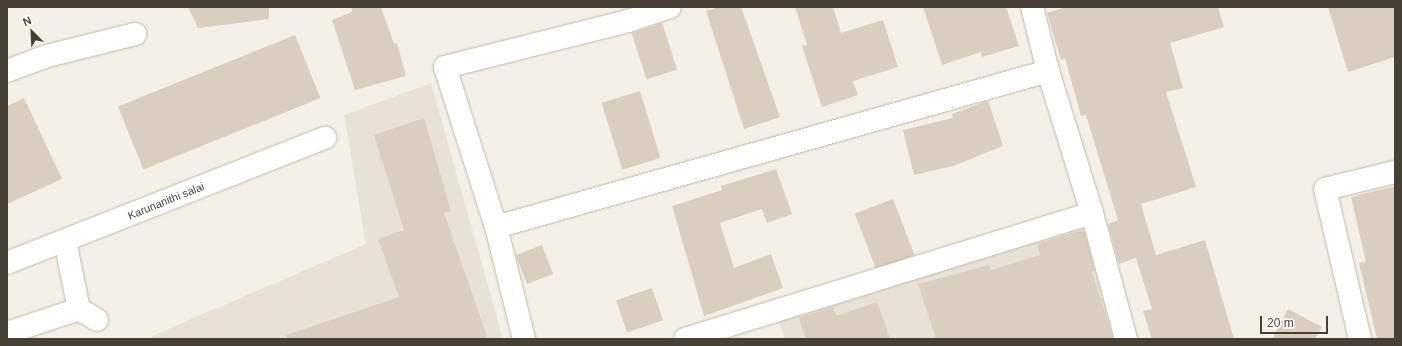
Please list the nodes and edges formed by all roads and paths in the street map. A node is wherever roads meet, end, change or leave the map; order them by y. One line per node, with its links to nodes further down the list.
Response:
1 (670, 7): 9 (street)
2 (1032, 7): 5 (street)
3 (135, 34): 4 (street)
4 (7, 71)
5 (1048, 71): 8 (street); 9 (street)
6 (325, 138): 10 (street, Karunanithi salai)
7 (1395, 172): 16 (street)
8 (1092, 213): 14 (street); 15 (street)
9 (496, 227): 13 (street)
10 (65, 241): 11 (street, Karunanithi salai); 12 (street)
11 (7, 263)
12 (7, 333)
13 (524, 339)
14 (685, 339)
15 (1126, 339)
16 (1360, 339)

